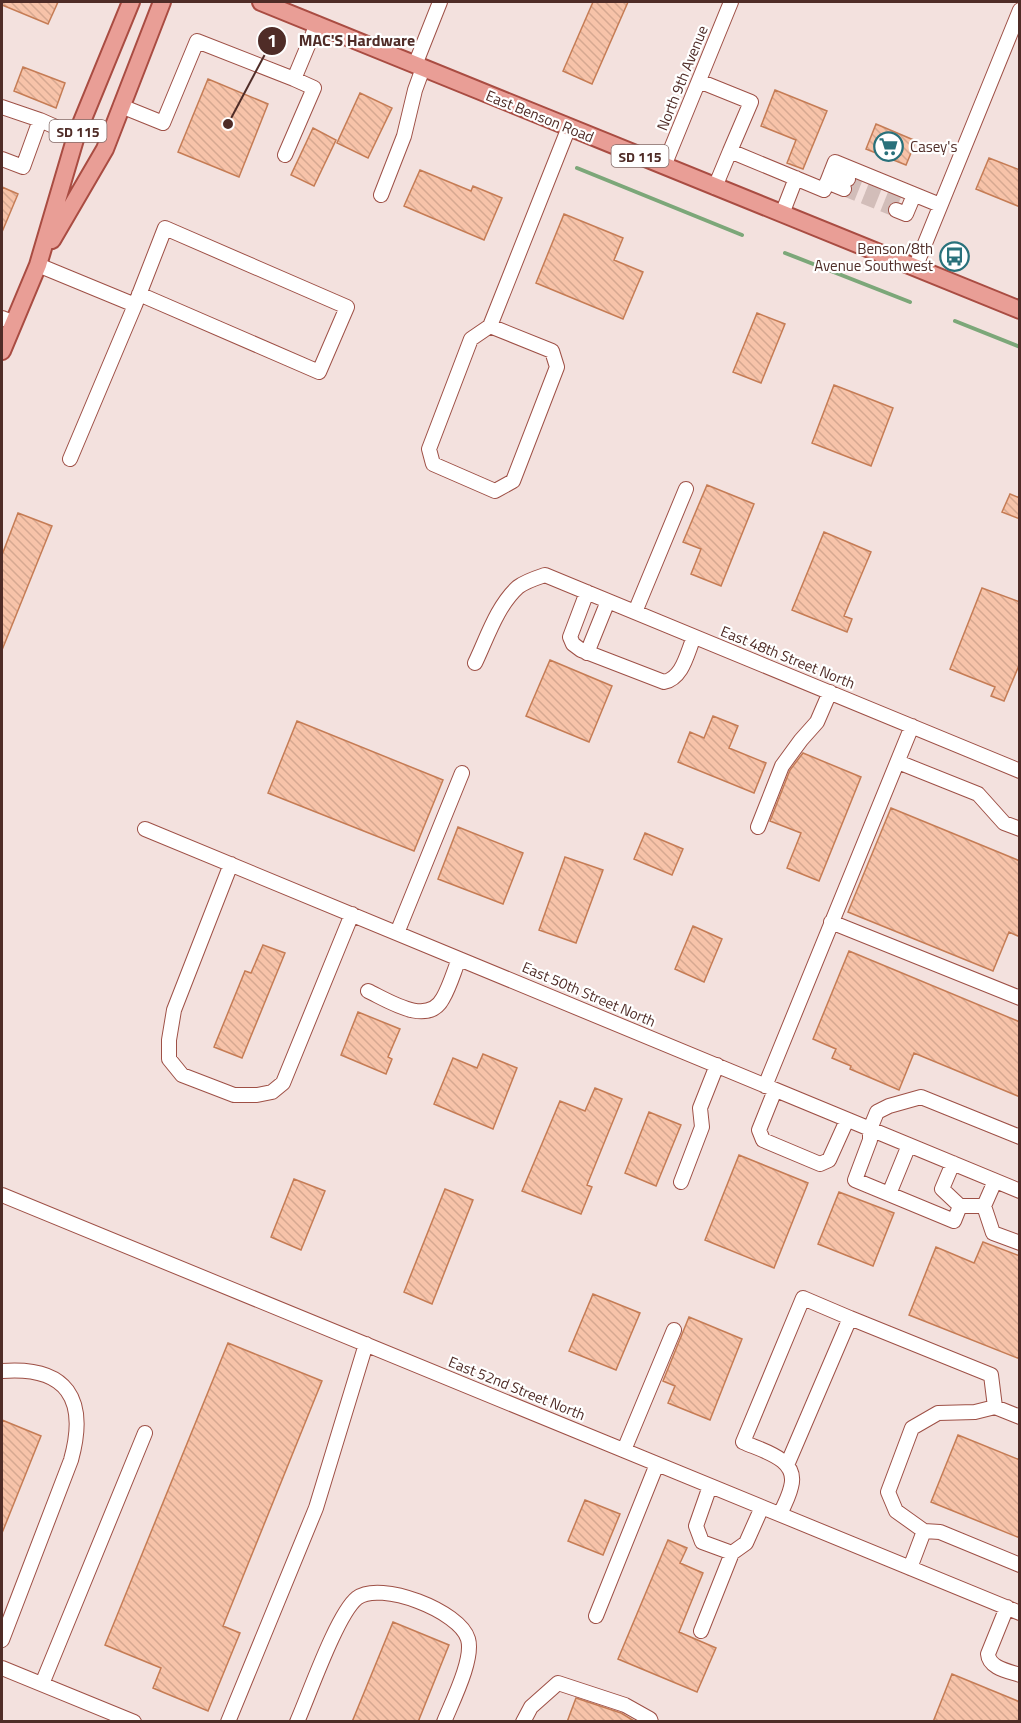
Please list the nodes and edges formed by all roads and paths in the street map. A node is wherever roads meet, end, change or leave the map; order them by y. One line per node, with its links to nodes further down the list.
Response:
1 (131, 2): 15 (main road, SD 115)
2 (162, 2): 11 (main road, SD 115)
3 (261, 2): 7 (main road, East Benson Road / SD 115)
4 (440, 2): 8 (street)
5 (731, 2): 10 (street, North 9th Avenue)
6 (1020, 10): 25 (street)
7 (316, 24): 8 (main road, East Benson Road / SD 115); 9 (street)
8 (419, 67): 14 (main road, East Benson Road / SD 115); 24 (street)
9 (294, 79): 11 (street); 17 (street)
10 (699, 81): 16 (street); 19 (street, North 9th Avenue)
11 (121, 106): 27 (main road, SD 115)
12 (2, 107): 13 (street)
13 (40, 120): 15 (street); 18 (street)
14 (569, 127): 19 (main road, East Benson Road / SD 115); 32 (street)
15 (76, 136): 27 (main road, SD 115)
16 (730, 151): 21 (street); 23 (street)
17 (285, 155)
18 (2, 159)
19 (664, 166): 23 (main road, East Benson Road / SD 115)
20 (829, 177): 21 (street); 22 (street); 25 (street)
21 (796, 178): 26 (street)
22 (846, 184)
23 (715, 187): 26 (main road, East Benson Road / SD 115)
24 (381, 195)
25 (940, 206): 28 (street)
26 (782, 214): 28 (main road, East Benson Road / SD 115)
27 (38, 265): 29 (street); 31 (main road, SD 115)
28 (915, 268): 30 (main road, East Benson Road / SD 115)
29 (137, 299): 29 (street); 34 (street)
30 (1020, 310)
31 (8, 320): 33 (main road, SD 115)
32 (490, 326): 32 (street)
33 (2, 351)
34 (70, 459)
35 (686, 489): 38 (street)
36 (587, 592): 37 (street, East 48th Street North); 40 (street); 41 (street, East 48th Street North)
37 (608, 601): 38 (street, East 48th Street North); 40 (street)
38 (634, 612): 39 (street, East 48th Street North)
39 (694, 637): 40 (street); 42 (street, East 48th Street North)
40 (587, 653)
41 (475, 663)
42 (830, 692): 43 (street, East 48th Street North); 47 (street)
43 (912, 726): 44 (street); 45 (street, East 48th Street North)
44 (898, 762): 49 (street); 52 (street)
45 (1020, 771)
46 (462, 773): 53 (street)
47 (758, 827)
48 (145, 828): 50 (street, East 50th Street North)
49 (1020, 829)
50 (231, 864): 51 (street, East 50th Street North); 51 (street)
51 (352, 914): 53 (street, East 50th Street North)
52 (831, 922): 56 (street); 58 (street)
53 (397, 933): 54 (street, East 50th Street North)
54 (459, 959): 55 (street); 57 (street, East 50th Street North)
55 (368, 992)
56 (1020, 998)
57 (717, 1065): 58 (street, East 50th Street North); 65 (street)
58 (770, 1088): 59 (street, East 50th Street North); 59 (street)
59 (847, 1120): 60 (street, East 50th Street North)
60 (870, 1129): 61 (street); 62 (street, East 50th Street North); 67 (street)
61 (1020, 1137)
62 (909, 1145): 63 (street, East 50th Street North); 67 (street)
63 (953, 1163): 64 (street, East 50th Street North); 69 (street)
64 (995, 1181): 66 (street, East 50th Street North); 70 (street)
65 (681, 1182)
66 (1020, 1191)
67 (889, 1194): 69 (street)
68 (2, 1195): 74 (street, East 52nd Street North)
69 (960, 1206): 70 (street)
70 (984, 1206): 71 (street)
71 (1020, 1243)
72 (850, 1318): 76 (street); 81 (street); 81 (street)
73 (674, 1330): 79 (street)
74 (366, 1344): 79 (street, East 52nd Street North); 98 (street)
75 (2, 1371): 92 (street)
76 (995, 1407): 77 (street); 85 (street)
77 (1020, 1417)
78 (145, 1433): 95 (street)
79 (624, 1450): 80 (street, East 52nd Street North)
80 (657, 1464): 82 (street, East 52nd Street North); 90 (street)
81 (788, 1465): 84 (street)
82 (710, 1486): 83 (street, East 52nd Street North); 86 (street)
83 (762, 1507): 84 (street, East 52nd Street North); 86 (street)
84 (780, 1515): 88 (street, East 52nd Street North)
85 (924, 1531): 87 (street); 88 (street)
86 (732, 1553): 91 (street)
87 (1020, 1565)
88 (910, 1568): 89 (street, East 52nd Street North)
89 (1013, 1610): 94 (street)
90 (596, 1616)
91 (701, 1631)
92 (2, 1640)
93 (2, 1668): 95 (street)
94 (1020, 1675)
95 (42, 1684): 96 (street)
96 (104, 1716): 97 (street)
97 (134, 1722)
98 (228, 1722)
99 (297, 1722): 100 (street)
100 (444, 1722)
101 (524, 1722): 102 (street)
102 (651, 1722)

